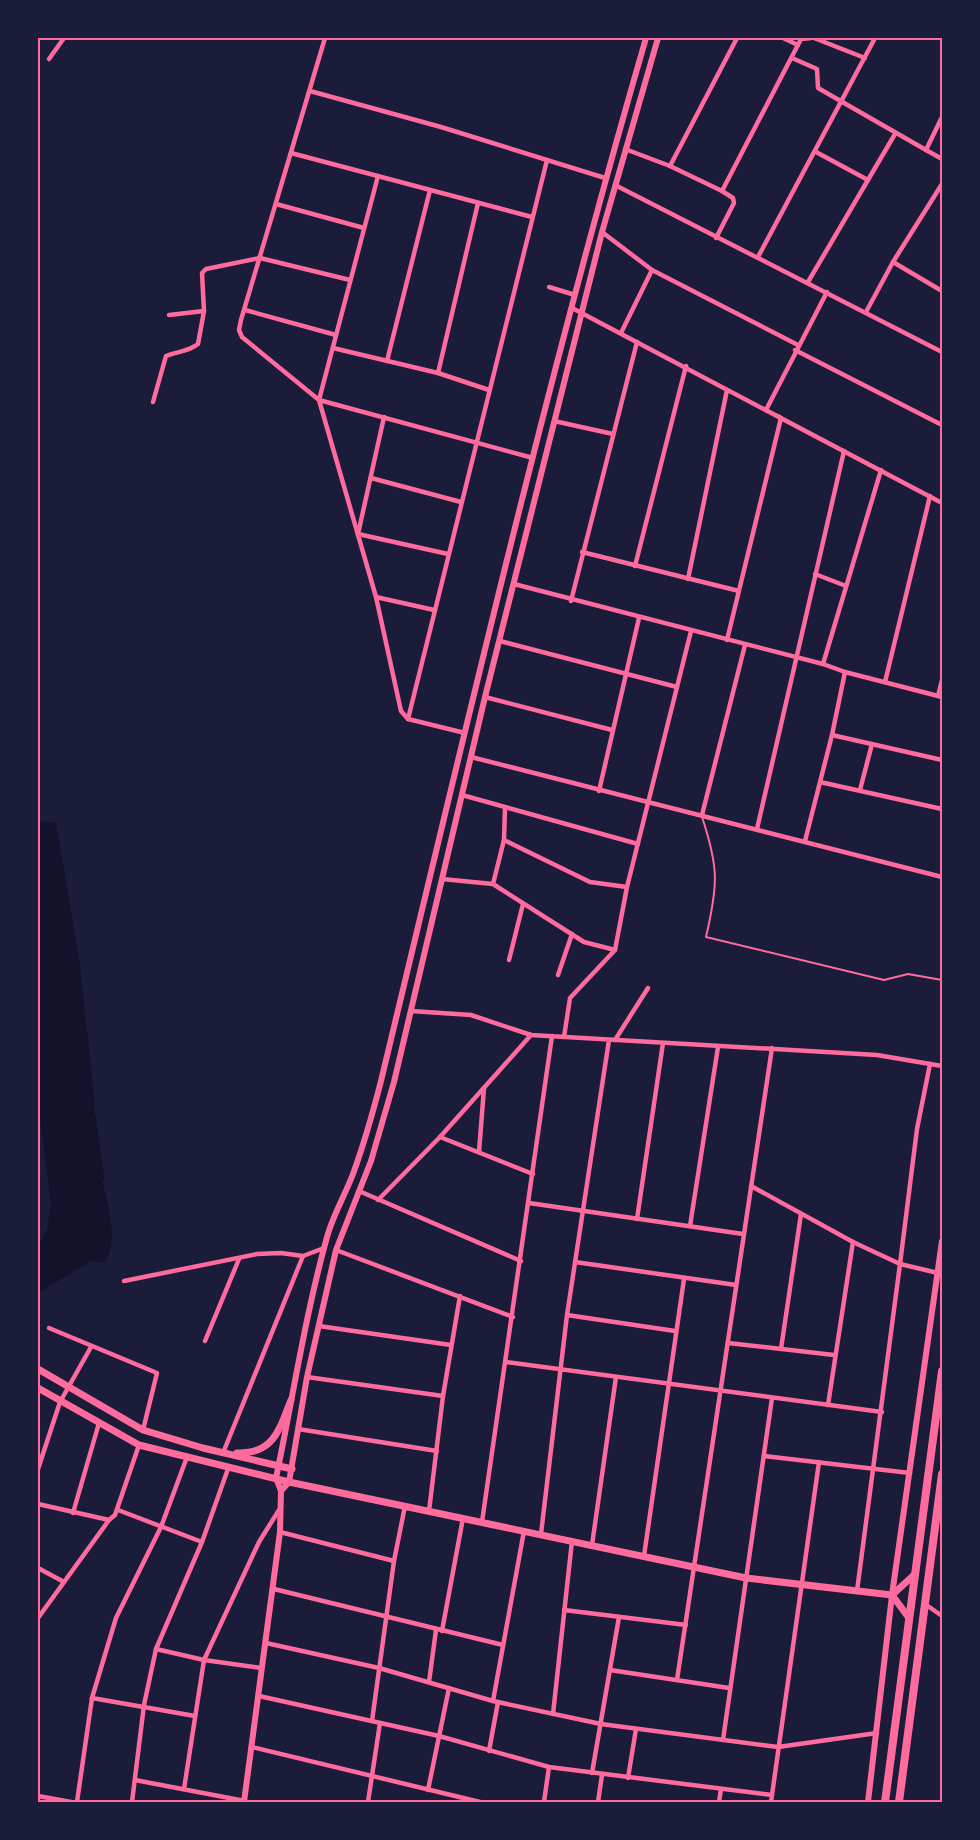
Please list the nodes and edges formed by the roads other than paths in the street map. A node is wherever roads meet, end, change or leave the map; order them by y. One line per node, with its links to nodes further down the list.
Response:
1 (64, 38): 12 (street)
2 (326, 38): 13 (street)
3 (646, 38): 25 (main road)
4 (658, 38): 17 (main road)
5 (737, 38): 23 (street)
6 (783, 38): 9 (street)
7 (812, 38): 9 (street); 11 (street)
8 (875, 38): 11 (street)
9 (798, 45): 10 (street)
10 (792, 58): 14 (street); 30 (street)
11 (865, 58): 14 (street)
12 (50, 59)
13 (310, 91): 20 (street); 22 (street)
14 (841, 104): 16 (street); 19 (street)
15 (942, 117): 18 (street)
16 (895, 134): 18 (street); 26 (street)
17 (625, 149): 23 (street); 28 (main road)
18 (926, 150): 21 (street)
19 (816, 152): 26 (street); 37 (street)
20 (291, 153): 24 (street); 32 (street)
21 (942, 159)
22 (547, 160): 25 (street); 33 (street)
23 (670, 166): 30 (street)
24 (378, 176): 29 (street); 34 (street)
25 (605, 178): 46 (main road)
26 (868, 180): 42 (street)
27 (942, 184): 39 (street)
28 (615, 185): 35 (main road); 36 (street)
29 (430, 190): 31 (street); 59 (street)
30 (722, 191): 36 (street)
31 (478, 203): 33 (street); 61 (street)
32 (276, 204): 34 (street); 38 (street)
33 (532, 217): 62 (street)
34 (364, 228): 41 (street)
35 (602, 232): 40 (street); 51 (main road)
36 (716, 238): 37 (street)
37 (758, 256): 42 (street)
38 (260, 258): 41 (street); 48 (street); 49 (street)
39 (893, 262): 44 (street); 50 (street)
40 (652, 270): 53 (street); 57 (street)
41 (350, 280): 54 (street)
42 (808, 282): 45 (street)
43 (549, 287): 46 (street)
44 (942, 291)
45 (827, 292): 50 (street); 57 (street)
46 (575, 295): 47 (main road)
47 (572, 308): 51 (street); 74 (main road)
48 (245, 310): 54 (street); 64 (street)
49 (204, 311): 52 (street); 65 (street)
50 (866, 312): 58 (street)
51 (582, 313): 53 (street); 69 (main road)
52 (169, 315)
53 (621, 333): 55 (street)
54 (336, 335): 56 (street)
55 (637, 342): 60 (street); 71 (street)
56 (333, 348): 59 (street); 64 (street)
57 (797, 348): 66 (street); 70 (street)
58 (942, 352)
59 (387, 361): 61 (street)
60 (686, 366): 63 (street); 83 (street)
61 (438, 373): 62 (street)
62 (489, 390): 72 (street)
63 (727, 390): 66 (street); 85 (street)
64 (319, 400): 68 (street); 80 (street)
65 (153, 402)
66 (766, 410): 67 (street)
67 (776, 415): 73 (street); 88 (street)
68 (384, 417): 72 (street); 76 (street)
69 (554, 421): 71 (street); 86 (main road)
70 (942, 425)
71 (613, 434): 81 (street)
72 (477, 441): 74 (street); 78 (street)
73 (844, 451): 75 (street); 84 (street)
74 (533, 458): 108 (main road)
75 (881, 470): 77 (street); 87 (street)
76 (371, 478): 78 (street); 80 (street)
77 (930, 496): 79 (street); 102 (street)
78 (461, 502): 82 (street)
79 (942, 503)
80 (358, 534): 82 (street); 89 (street)
81 (582, 552): 83 (street); 90 (street)
82 (448, 554): 91 (street)
83 (635, 566): 85 (street)
84 (815, 574): 87 (street); 97 (street)
85 (687, 579): 88 (street)
86 (514, 585): 90 (street); 95 (main road)
87 (846, 586): 98 (street)
88 (739, 591): 94 (street)
89 (376, 597): 91 (street); 106 (street)
90 (571, 601): 92 (street)
91 (434, 610): 106 (street)
92 (639, 618): 93 (street); 100 (street)
93 (691, 631): 94 (street); 103 (street)
94 (727, 640): 96 (street)
95 (500, 641): 100 (street); 104 (main road)
96 (745, 645): 97 (street); 120 (street)
97 (795, 657): 98 (street); 121 (street)
98 (823, 664): 99 (street)
99 (845, 672): 102 (street); 109 (street)
100 (625, 675): 103 (street); 107 (street)
101 (942, 680): 105 (street)
102 (885, 682): 105 (street)
103 (677, 687): 117 (street)
104 (485, 697): 107 (street); 111 (main road)
105 (940, 697)
106 (408, 719): 108 (street)
107 (612, 730): 115 (street)
108 (465, 733): 162 (main road)
109 (832, 735): 110 (street); 113 (street)
110 (872, 744): 112 (street); 114 (street)
111 (471, 757): 115 (street); 116 (main road)
112 (942, 760)
113 (820, 782): 114 (street); 123 (street)
114 (860, 790): 119 (street)
115 (599, 791): 117 (street)
116 (462, 795): 118 (street); 126 (main road)
117 (648, 804): 120 (street); 124 (street)
118 (505, 808): 122 (street); 124 (street)
119 (942, 808)
120 (702, 815): 121 (street); 134 (lane)
121 (757, 829): 123 (street)
122 (504, 840): 127 (street); 128 (street)
123 (805, 841): 125 (street)
124 (638, 844): 128 (street)
125 (942, 876)
126 (442, 879): 127 (street); 136 (main road)
127 (493, 884): 129 (street)
128 (627, 887): 131 (street)
129 (523, 904): 130 (street); 132 (street)
130 (572, 934): 131 (street); 133 (street)
131 (615, 950): 139 (street)
132 (509, 960)
133 (558, 975)
134 (942, 980)
135 (648, 988): 141 (street)
136 (411, 1011): 137 (street); 152 (main road)
137 (531, 1035): 138 (street); 147 (street)
138 (552, 1036): 139 (street); 150 (street)
139 (564, 1037): 140 (street)
140 (609, 1040): 141 (street); 155 (street)
141 (615, 1040): 142 (street)
142 (663, 1043): 143 (street); 157 (street)
143 (718, 1047): 144 (street); 158 (street)
144 (772, 1048): 145 (street); 151 (street)
145 (930, 1064): 146 (street); 168 (street)
146 (942, 1066)
147 (484, 1088): 148 (street); 149 (street)
148 (440, 1137): 149 (street); 153 (street)
149 (479, 1152): 150 (street)
150 (533, 1174): 154 (street)
151 (751, 1186): 156 (street); 159 (street)
152 (359, 1191): 153 (street); 163 (main road)
153 (378, 1200): 166 (street)
154 (529, 1203): 155 (street); 166 (street)
155 (582, 1211): 157 (street); 167 (street)
156 (801, 1214): 161 (street); 183 (street)
157 (637, 1219): 158 (street)
158 (690, 1226): 159 (street)
159 (743, 1234): 172 (street)
160 (942, 1241): 169 (main road)
161 (853, 1242): 168 (street); 184 (street)
162 (324, 1248): 164 (street); 198 (main road)
163 (336, 1250): 173 (street); 176 (main road)
164 (303, 1257): 165 (street); 208 (street)
165 (239, 1259): 171 (street); 179 (street)
166 (521, 1261): 175 (street)
167 (575, 1262): 170 (street); 174 (street)
168 (900, 1264): 169 (street); 201 (street)
169 (938, 1273): 218 (main road)
170 (684, 1279): 172 (street); 178 (street)
171 (124, 1281)
172 (736, 1285): 180 (street)
173 (460, 1296): 175 (street); 181 (street)
174 (567, 1315): 178 (street); 187 (street)
175 (513, 1317): 185 (street)
176 (319, 1326): 181 (street); 189 (main road)
177 (49, 1328): 182 (street)
178 (675, 1331): 191 (street)
179 (205, 1341)
180 (728, 1343): 183 (street); 194 (street)
181 (451, 1346): 196 (street)
182 (91, 1347): 193 (street); 204 (street)
183 (781, 1349): 184 (street)
184 (834, 1355): 200 (street)
185 (506, 1362): 187 (street); 231 (street)
186 (38, 1369): 193 (main road)
187 (561, 1369): 190 (street); 235 (street)
188 (942, 1371): 195 (highway)
189 (307, 1377): 196 (street); 203 (main road)
190 (616, 1377): 191 (street); 238 (street)
191 (668, 1384): 194 (street); 239 (street)
192 (38, 1388): 199 (main road)
193 (67, 1388): 199 (street); 204 (main road)
194 (721, 1391): 197 (street); 241 (street)
195 (941, 1395): 205 (highway)
196 (443, 1396): 207 (street)
197 (772, 1398): 200 (street); 210 (street)
198 (291, 1400): 208 (main road); 214 (main road)
199 (60, 1402): 202 (main road); 211 (street)
200 (828, 1405): 201 (street)
201 (882, 1412): 217 (street)
202 (99, 1423): 206 (main road); 228 (street)
203 (298, 1429): 207 (street); 216 (main road)
204 (143, 1430): 208 (main road)
205 (938, 1436): 243 (highway)
206 (139, 1445): 209 (main road); 226 (street)
207 (437, 1451): 227 (street)
208 (223, 1453): 214 (main road)
209 (187, 1456): 213 (main road); 232 (street)
210 (764, 1456): 212 (street); 244 (street)
211 (39, 1457): 215 (street)
212 (819, 1461): 217 (street); 246 (street)
213 (229, 1466): 220 (main road); 237 (street)
214 (279, 1466): 216 (main road); 220 (main road)
215 (38, 1469)
216 (292, 1469): 221 (main road)
217 (874, 1469): 218 (street); 248 (street)
218 (912, 1473): 249 (main road)
219 (942, 1474): 250 (highway)
220 (276, 1478): 221 (main road); 222 (main road)
221 (289, 1482): 222 (main road); 224 (main road)
222 (280, 1491): 225 (main road)
223 (38, 1504): 228 (street)
224 (405, 1506): 227 (main road); 240 (street)
225 (281, 1508): 234 (main road); 263 (street)
226 (118, 1510): 230 (street); 232 (street)
227 (429, 1511): 229 (main road)
228 (73, 1513): 230 (street)
229 (463, 1518): 231 (main road); 259 (street)
230 (109, 1520): 245 (street)
231 (482, 1522): 233 (main road)
232 (161, 1527): 237 (street); 272 (street)
233 (524, 1531): 235 (main road); 261 (street)
234 (280, 1532): 240 (street); 247 (main road)
235 (541, 1534): 236 (main road)
236 (572, 1541): 238 (main road); 251 (street)
237 (202, 1542): 262 (street)
238 (592, 1545): 239 (main road)
239 (644, 1556): 241 (main road)
240 (394, 1562): 252 (street)
241 (696, 1567): 244 (main road); 257 (street)
242 (38, 1568): 245 (street)
243 (914, 1575): 249 (main road); 256 (highway)
244 (746, 1578): 246 (main road); 270 (street)
245 (64, 1582): 255 (street)
246 (800, 1585): 248 (main road); 285 (street)
247 (274, 1589): 252 (street); 260 (main road)
248 (857, 1591): 249 (main road)
249 (892, 1595): 256 (main road); 281 (main road)
250 (924, 1603): 253 (street); 310 (highway)
251 (564, 1610): 254 (street); 275 (street)
252 (386, 1616): 258 (street); 265 (street)
253 (942, 1616)
254 (619, 1617): 257 (street); 266 (street)
255 (38, 1618)
256 (909, 1618): 309 (highway)
257 (687, 1625): 267 (street)
258 (436, 1630): 259 (street); 268 (street)
259 (442, 1631): 261 (street)
260 (266, 1642): 264 (main road); 265 (street)
261 (503, 1645): 273 (street)
262 (156, 1649): 263 (street); 274 (street)
263 (204, 1660): 264 (street); 276 (street)
264 (262, 1668): 271 (main road)
265 (379, 1668): 268 (street); 277 (street)
266 (610, 1670): 267 (street); 279 (street)
267 (677, 1680): 270 (street)
268 (429, 1682): 269 (street)
269 (449, 1688): 273 (street); 282 (street)
270 (729, 1688): 283 (street)
271 (259, 1696): 277 (street); 284 (main road)
272 (92, 1698): 274 (street); 300 (street)
273 (495, 1702): 275 (street); 286 (street)
274 (144, 1705): 276 (street); 292 (street)
275 (553, 1714): 279 (street)
276 (195, 1716): 293 (street)
277 (372, 1721): 278 (street)
278 (381, 1723): 282 (street); 290 (street)
279 (601, 1724): 280 (street); 288 (street)
280 (636, 1729): 283 (street); 291 (street)
281 (877, 1733): 285 (street); 308 (main road)
282 (439, 1736): 286 (street); 295 (street)
283 (723, 1740): 285 (street)
284 (252, 1747): 290 (street); 298 (main road)
285 (778, 1748): 297 (street)
286 (489, 1751): 287 (street)
287 (549, 1767): 288 (street); 304 (street)
288 (592, 1773): 289 (street)
289 (602, 1775): 291 (street); 305 (street)
290 (372, 1776): 295 (street); 302 (street)
291 (628, 1778): 294 (street)
292 (135, 1780): 293 (street); 301 (street)
293 (184, 1789): 298 (street)
294 (721, 1789): 297 (street); 306 (street)
295 (428, 1790): 303 (street)
296 (38, 1796): 299 (street)
297 (772, 1796): 307 (street)
298 (244, 1802)
299 (71, 1803)
300 (77, 1803)
301 (132, 1803)
302 (368, 1803)
303 (480, 1803)
304 (544, 1803)
305 (598, 1803)
306 (719, 1803)
307 (771, 1803)
308 (868, 1803)
309 (885, 1803)
310 (899, 1803)

